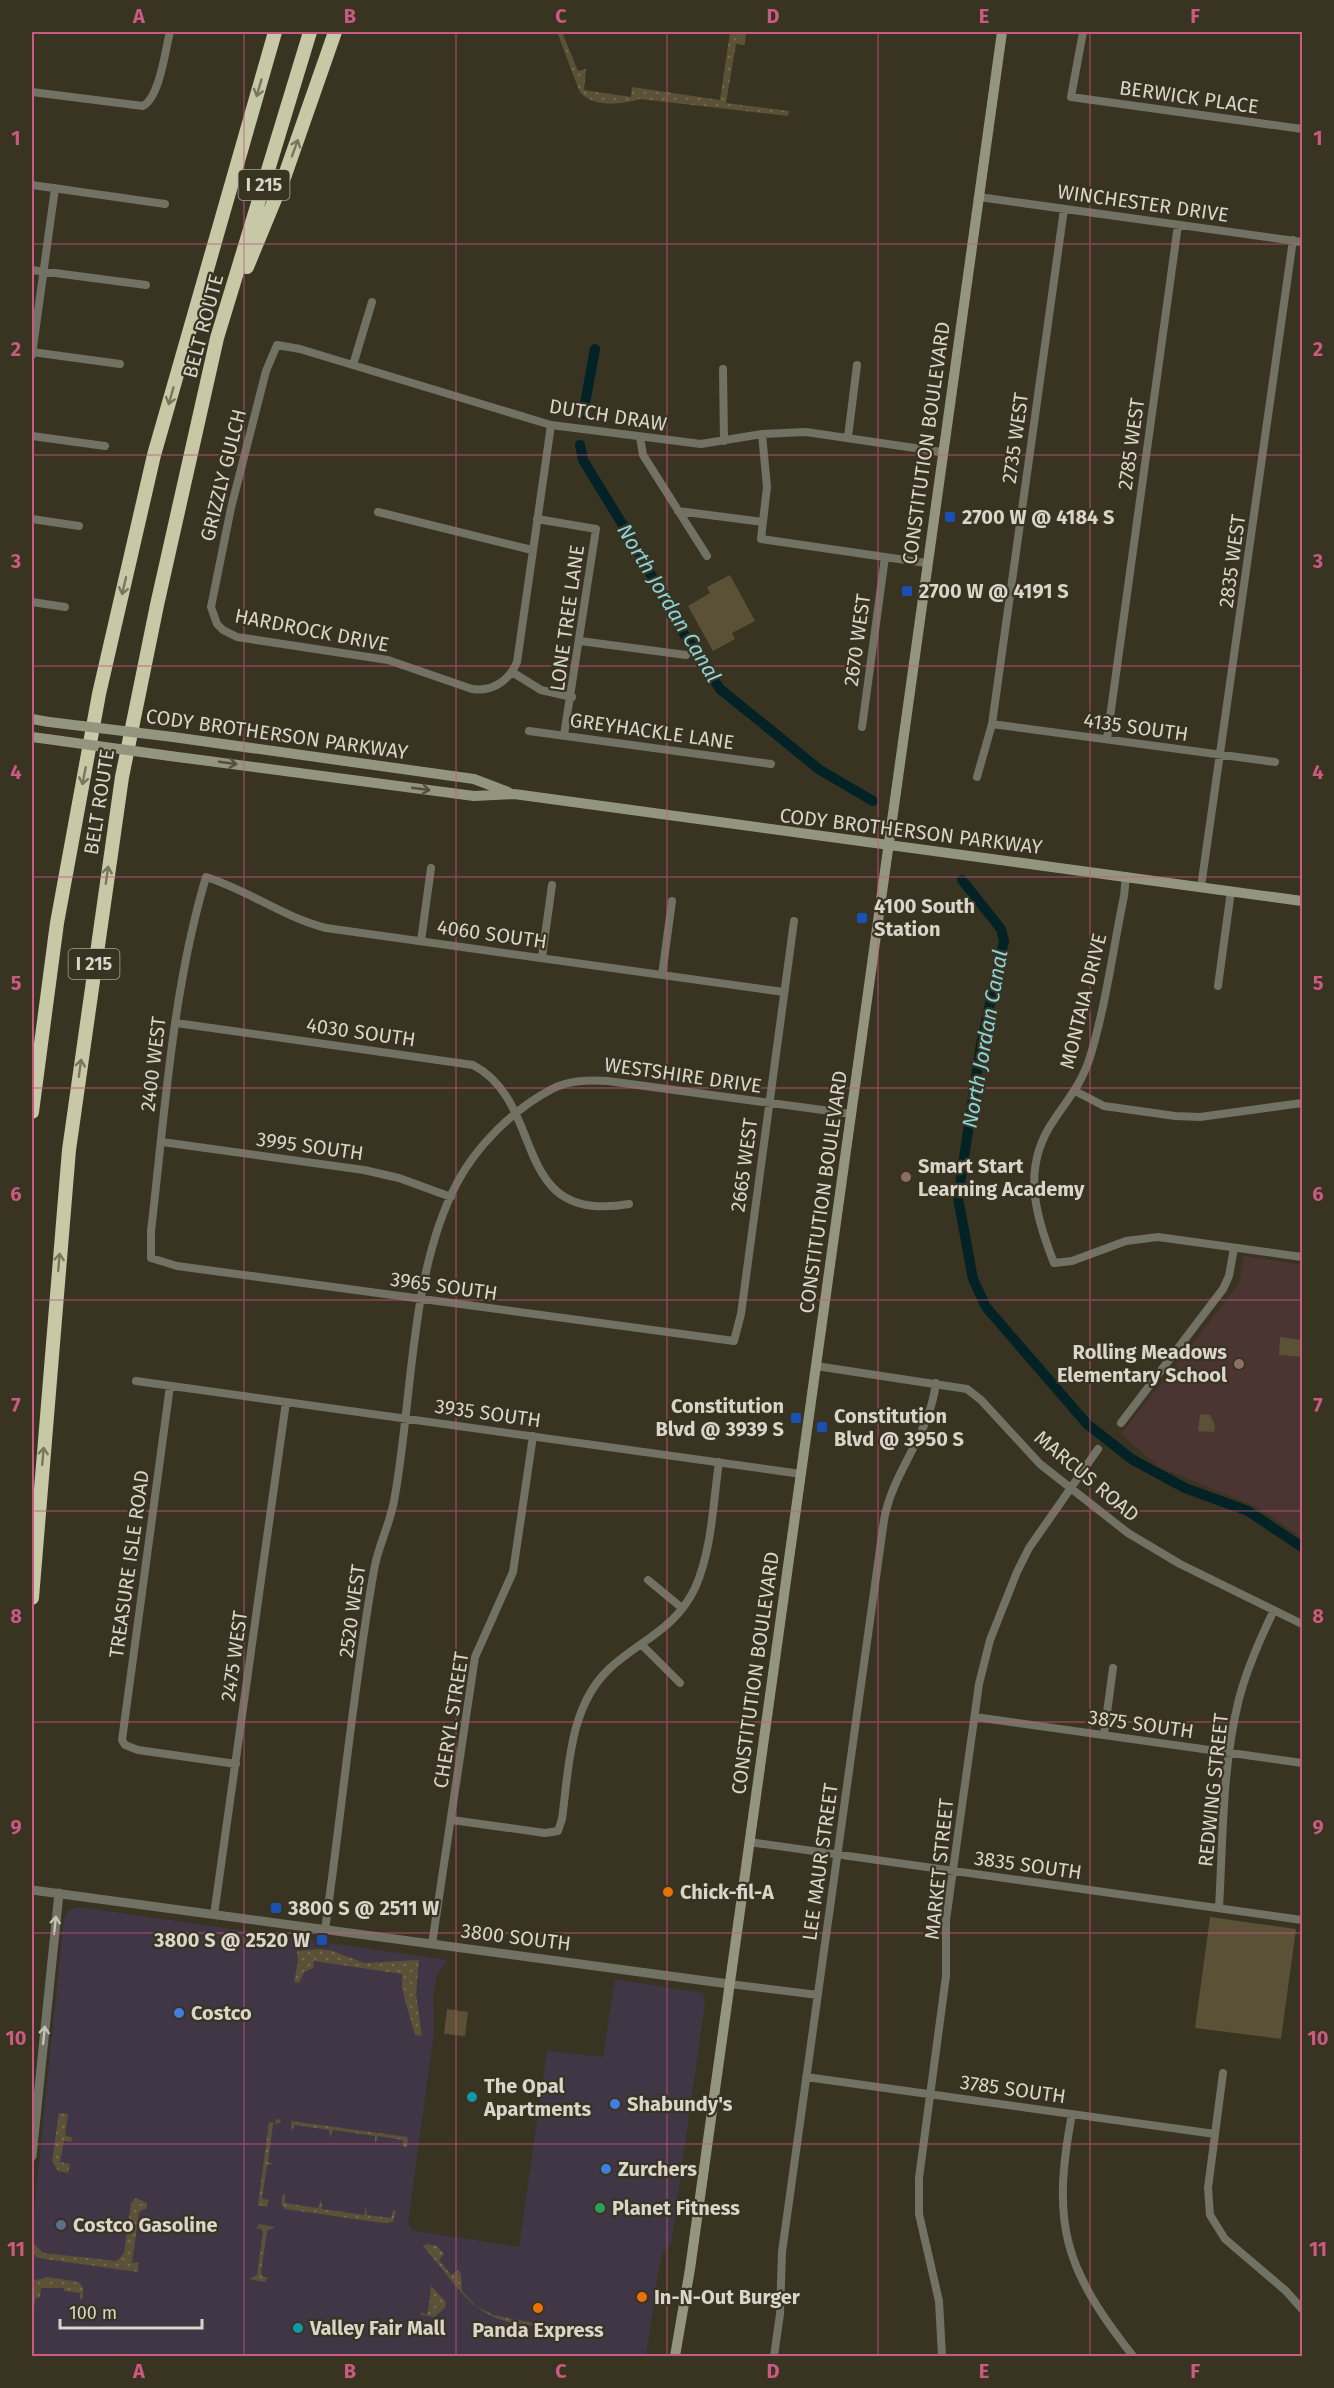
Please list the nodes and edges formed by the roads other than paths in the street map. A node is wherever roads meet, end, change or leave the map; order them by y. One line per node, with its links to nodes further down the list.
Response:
1 (170, 32): 7 (street)
2 (275, 32): 84 (highway, BELT ROUTE / I 215, one-way to 84)
3 (310, 32): 21 (highway, BELT ROUTE / I 215)
4 (335, 32): 21 (highway, one-way to 4)
5 (1002, 32): 11 (main road, CONSTITUTION BOULEVARD)
6 (1083, 32): 8 (street, BERWICK PLACE)
7 (32, 92)
8 (1302, 129)
9 (32, 185): 10 (street)
10 (56, 188): 12 (street); 18 (street)
11 (979, 197): 13 (street, WINCHESTER DRIVE); 35 (main road, CONSTITUTION BOULEVARD)
12 (165, 204)
13 (1064, 209): 14 (street, WINCHESTER DRIVE); 54 (street, 2735 WEST)
14 (1178, 225): 15 (street, WINCHESTER DRIVE); 59 (street, 2785 WEST)
15 (1293, 240): 16 (street, WINCHESTER DRIVE); 60 (street, 2835 WEST)
16 (1302, 242)
17 (32, 270): 18 (street)
18 (43, 272): 19 (street); 23 (street)
19 (146, 285)
20 (372, 302): 25 (street)
21 (218, 338): 108 (highway, BELT ROUTE / I 215, one-way to 21)
22 (277, 345): 25 (street, DUTCH DRAW); 48 (street, GRIZZLY GULCH)
23 (32, 354): 24 (street)
24 (120, 364)
25 (353, 365): 28 (street, DUTCH DRAW)
26 (857, 365): 32 (street)
27 (723, 369): 33 (street)
28 (551, 425): 31 (street, DUTCH DRAW); 39 (street)
29 (762, 434): 32 (street, DUTCH DRAW); 33 (street, DUTCH DRAW); 40 (street)
30 (32, 436): 34 (street)
31 (640, 437): 33 (street, DUTCH DRAW); 36 (street)
32 (848, 437): 35 (street, DUTCH DRAW)
33 (724, 441)
34 (105, 446)
35 (942, 452): 45 (main road, CONSTITUTION BOULEVARD)
36 (678, 511): 40 (street); 43 (street)
37 (378, 512): 42 (street)
38 (32, 519): 41 (street)
39 (537, 519): 42 (street); 49 (street, LONE TREE LANE)
40 (763, 522): 44 (street)
41 (79, 526)
42 (532, 549): 51 (street)
43 (707, 556)
44 (885, 557): 45 (street); 55 (street, 2670 WEST)
45 (926, 563): 65 (main road, CONSTITUTION BOULEVARD)
46 (32, 602): 47 (street)
47 (65, 607)
48 (212, 614): 51 (street, HARDROCK DRIVE)
49 (580, 641): 50 (street); 52 (street, LONE TREE LANE)
50 (686, 656)
51 (512, 672): 52 (street)
52 (572, 697): 57 (street, LONE TREE LANE)
53 (32, 719): 64 (main road, CODY BROTHERSON PARKWAY, bridge)
54 (992, 724): 59 (street, 4135 SOUTH); 63 (street, 2735 WEST)
55 (862, 727)
56 (529, 731): 57 (street, GREYHACKLE LANE)
57 (564, 735): 62 (street, GREYHACKLE LANE)
58 (32, 737): 64 (main road, CODY BROTHERSON PARKWAY, one-way to 64, bridge)
59 (1107, 739): 60 (street, 4135 SOUTH)
60 (1221, 755): 61 (street, 4135 SOUTH); 70 (street, 2835 WEST)
61 (1275, 762)
62 (771, 764)
63 (977, 777)
64 (514, 794): 65 (main road, CODY BROTHERSON PARKWAY)
65 (890, 847): 67 (main road, CODY BROTHERSON PARKWAY); 85 (main road, CONSTITUTION BOULEVARD)
66 (431, 868): 75 (street)
67 (1126, 876): 70 (main road, CODY BROTHERSON PARKWAY); 81 (street, MONTAIA DRIVE)
68 (206, 877): 75 (street, 4060 SOUTH); 80 (street, 2400 WEST)
69 (552, 885): 76 (street)
70 (1201, 887): 71 (main road, CODY BROTHERSON PARKWAY)
71 (1231, 891): 73 (main road, CODY BROTHERSON PARKWAY); 78 (street)
72 (672, 900): 77 (street)
73 (1302, 901)
74 (794, 921): 79 (street, 2665 WEST)
75 (421, 941): 76 (street, 4060 SOUTH)
76 (542, 957): 77 (street, 4060 SOUTH)
77 (662, 975): 79 (street, 4060 SOUTH)
78 (1218, 986)
79 (784, 992): 83 (street, 2665 WEST)
80 (176, 1023): 86 (street, 4030 SOUTH); 87 (street, 2400 WEST)
81 (1075, 1091): 82 (street); 90 (street, MONTAIA DRIVE)
82 (1302, 1103)
83 (769, 1104): 85 (street, WESTSHIRE DRIVE); 86 (street, WESTSHIRE DRIVE); 94 (street, 2665 WEST)
84 (32, 1112)
85 (852, 1114): 95 (main road, CONSTITUTION BOULEVARD)
86 (515, 1116): 88 (street, WESTSHIRE DRIVE); 89 (street, 4030 SOUTH)
87 (162, 1142): 88 (street, 3995 SOUTH); 92 (street, 2400 WEST)
88 (451, 1197): 93 (street, WESTSHIRE DRIVE)
89 (629, 1204)
90 (1234, 1248): 91 (street); 101 (street)
91 (1302, 1257)
92 (151, 1258): 93 (street, 3965 SOUTH)
93 (422, 1299): 94 (street, 3965 SOUTH); 100 (street, 2520 WEST)
94 (734, 1341)
95 (816, 1366): 97 (street, MARCUS ROAD); 105 (main road, CONSTITUTION BOULEVARD)
96 (136, 1381): 98 (street, 3935 SOUTH)
97 (936, 1383): 106 (street, MARCUS ROAD); 122 (street, LEE MAUR STREET)
98 (170, 1386): 99 (street, 3935 SOUTH); 119 (street, TREASURE ISLE ROAD)
99 (286, 1402): 100 (street, 3935 SOUTH); 119 (street, 2475 WEST)
100 (406, 1418): 102 (street, 3935 SOUTH); 129 (street, 2520 WEST)
101 (1121, 1423)
102 (533, 1436): 104 (street, 3935 SOUTH); 120 (street, CHERYL STREET)
103 (1098, 1449): 106 (street, MARKET STREET)
104 (719, 1462): 105 (street, 3935 SOUTH); 109 (street)
105 (801, 1474): 121 (main road, CONSTITUTION BOULEVARD)
106 (1070, 1488): 110 (street, MARCUS ROAD); 115 (street, MARKET STREET)
107 (648, 1580): 109 (street)
108 (32, 1598)
109 (682, 1608): 112 (street)
110 (1274, 1610): 111 (street, MARCUS ROAD); 117 (street, REDWING STREET)
111 (1302, 1624)
112 (642, 1645): 114 (street); 120 (street)
113 (1113, 1668): 116 (street)
114 (680, 1683)
115 (975, 1717): 116 (street, 3875 SOUTH); 123 (street, MARKET STREET)
116 (1104, 1736): 117 (street, 3875 SOUTH)
117 (1230, 1753): 118 (street, 3875 SOUTH); 126 (street, REDWING STREET)
118 (1302, 1763)
119 (236, 1764): 127 (street, 2475 WEST)
120 (452, 1820): 130 (street, CHERYL STREET)
121 (749, 1842): 122 (street, 3835 SOUTH); 131 (main road, CONSTITUTION BOULEVARD)
122 (837, 1855): 123 (street, 3835 SOUTH); 132 (street, LEE MAUR STREET)
123 (953, 1871): 126 (street, 3835 SOUTH); 135 (street, MARKET STREET)
124 (32, 1890): 125 (street, 3800 SOUTH)
125 (59, 1893): 127 (street, 3800 SOUTH); 138 (street, one-way to 125)
126 (1219, 1908): 128 (street, 3835 SOUTH)
127 (214, 1915): 129 (street, 3800 SOUTH)
128 (1302, 1920)
129 (325, 1930): 130 (street, 3800 SOUTH)
130 (432, 1944): 131 (street, 3800 SOUTH)
131 (729, 1984): 132 (street, 3800 SOUTH); 140 (main road, CONSTITUTION BOULEVARD)
132 (818, 1995): 134 (street, LEE MAUR STREET)
133 (1223, 2073): 137 (street)
134 (806, 2077): 135 (street, 3785 SOUTH); 141 (street, LEE MAUR STREET)
135 (929, 2094): 136 (street, 3785 SOUTH); 142 (street, MARKET STREET)
136 (1072, 2114): 137 (street, 3785 SOUTH); 143 (street)
137 (1215, 2134): 139 (street)
138 (32, 2156)
139 (1302, 2309)
140 (675, 2356)
141 (774, 2356)
142 (942, 2356)
143 (1133, 2356)

